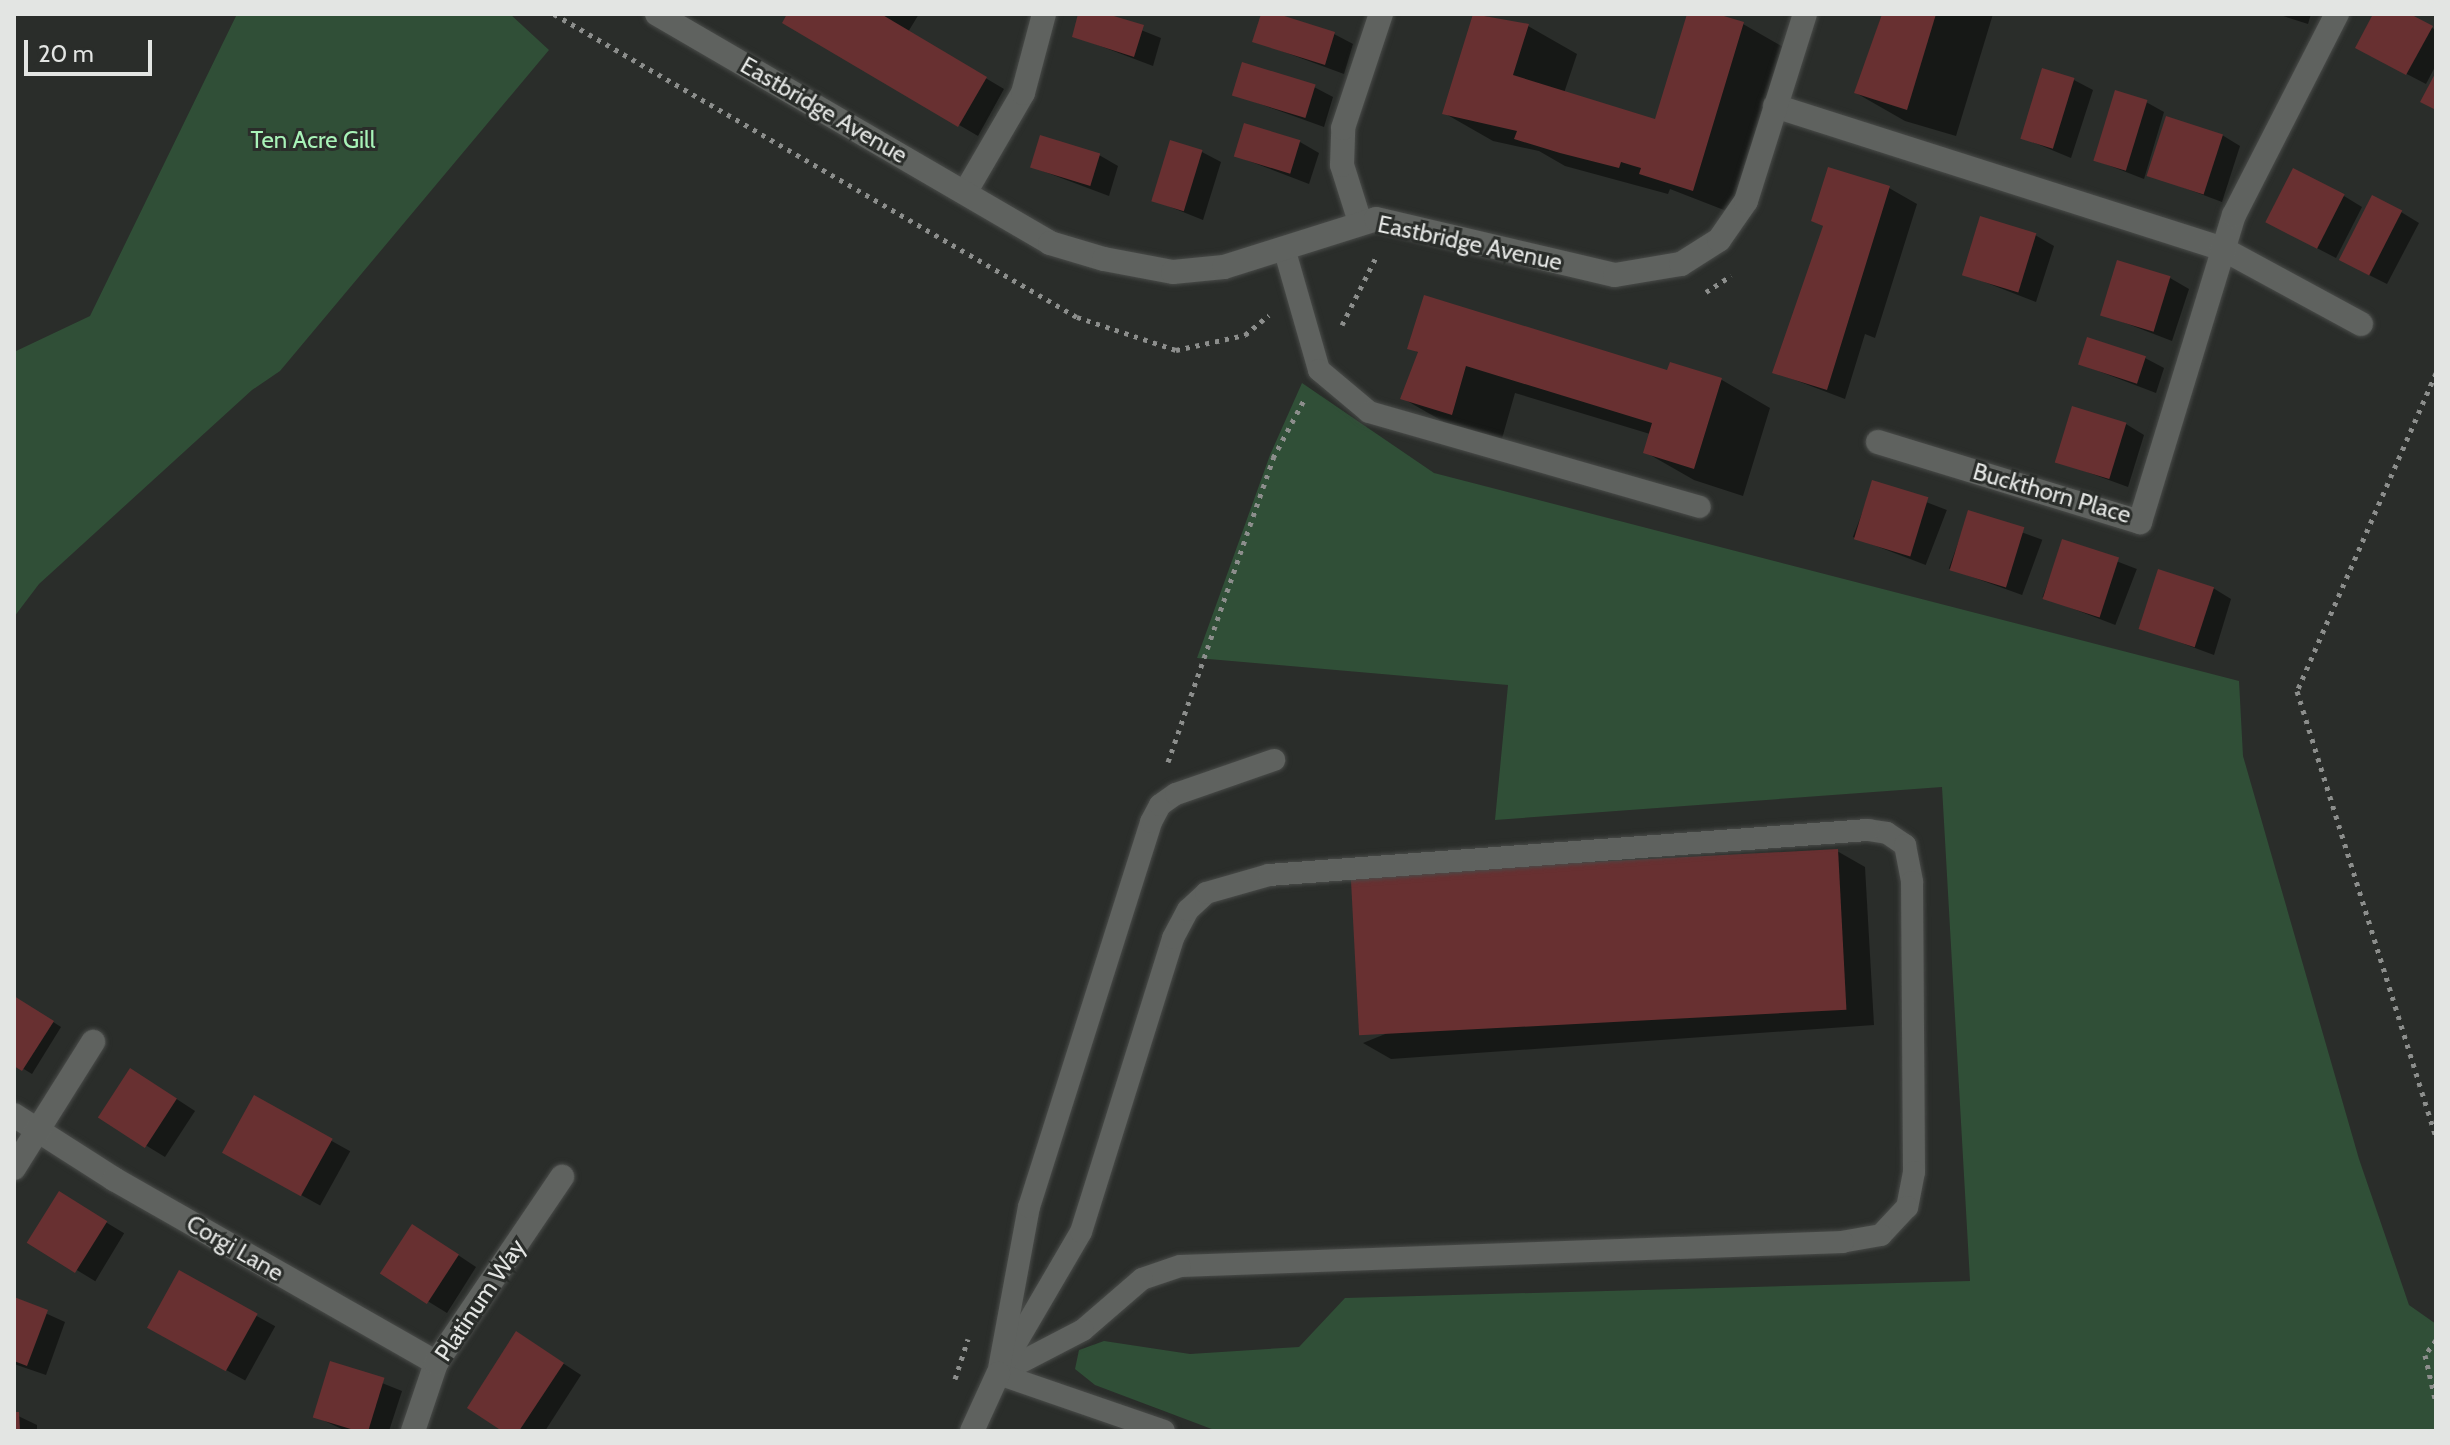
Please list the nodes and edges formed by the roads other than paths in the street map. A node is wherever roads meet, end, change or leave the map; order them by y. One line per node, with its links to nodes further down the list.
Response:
1 (657, 14): 7 (street, Eastbridge Avenue)
2 (1044, 14): 7 (street)
3 (1381, 14): 8 (street)
4 (2337, 14): 10 (street, Buckthorn Place)
5 (1801, 15): 6 (street, Eastbridge Avenue)
6 (1775, 106): 8 (street, Eastbridge Avenue); 10 (street)
7 (966, 191): 9 (street, Eastbridge Avenue)
8 (1360, 222): 9 (street, Eastbridge Avenue)
9 (1284, 248): 13 (lane)
10 (2223, 249): 11 (street); 12 (street, Buckthorn Place)
11 (2361, 324)
12 (1878, 442)
13 (1700, 507)
14 (1274, 760): 21 (lane)
15 (93, 1042): 17 (street)
16 (14, 1115): 17 (street, Corgi Lane)
17 (37, 1130): 18 (street); 20 (street, Corgi Lane)
18 (14, 1168)
19 (562, 1177): 20 (street, Platinum Way)
20 (436, 1363): 22 (street, Platinum Way)
21 (998, 1374): 21 (lane); 23 (street); 24 (lane)
22 (413, 1431)
23 (972, 1431)
24 (1164, 1431)

